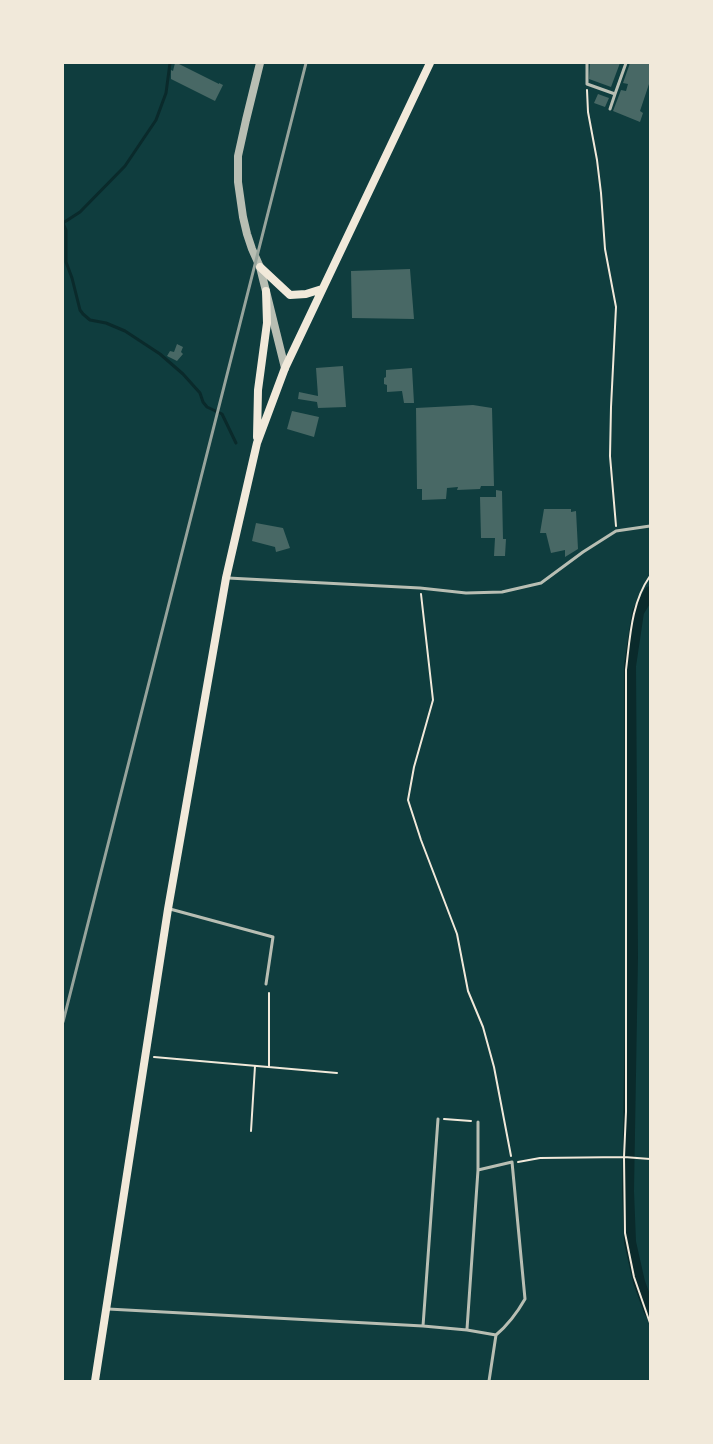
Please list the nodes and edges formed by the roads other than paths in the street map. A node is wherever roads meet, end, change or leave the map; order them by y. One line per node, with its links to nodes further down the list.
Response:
1 (260, 63): 7 (street)
2 (430, 63): 8 (main road)
3 (587, 63): 5 (lane)
4 (626, 63): 5 (lane)
5 (615, 94): 6 (lane)
6 (610, 109)
7 (260, 267): 8 (main road); 9 (street)
8 (322, 289): 10 (main road)
9 (266, 291): 10 (street); 11 (main road)
10 (285, 368): 11 (main road)
11 (257, 443): 13 (main road)
12 (650, 526): 13 (lane)
13 (226, 578): 14 (main road)
14 (168, 909): 15 (lane); 19 (main road)
15 (266, 984)
16 (438, 1119): 20 (lane)
17 (478, 1122): 18 (lane)
18 (478, 1170): 21 (lane); 22 (lane)
19 (106, 1309): 20 (lane); 23 (main road)
20 (423, 1326): 21 (lane)
21 (466, 1330): 22 (lane)
22 (496, 1335): 24 (lane)
23 (95, 1381)
24 (489, 1381)

